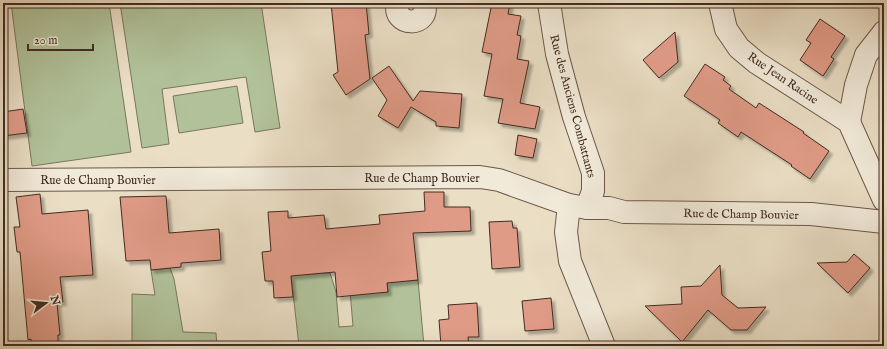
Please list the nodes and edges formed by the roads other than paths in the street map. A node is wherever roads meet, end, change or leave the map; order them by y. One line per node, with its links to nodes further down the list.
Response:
1 (398, 3): 2 (street)
2 (424, 3)
3 (549, 3): 9 (street, Rue des Anciens Combattants)
4 (720, 3): 6 (street, Rue Jean Racine)
5 (884, 32): 6 (street)
6 (849, 122): 8 (street)
7 (3, 180): 9 (street, Rue de Champ Bouvier)
8 (884, 200)
9 (578, 206): 10 (street, Rue de Champ Bouvier); 11 (street, Rue des Anciens Combattants)
10 (884, 222)
11 (604, 346)

